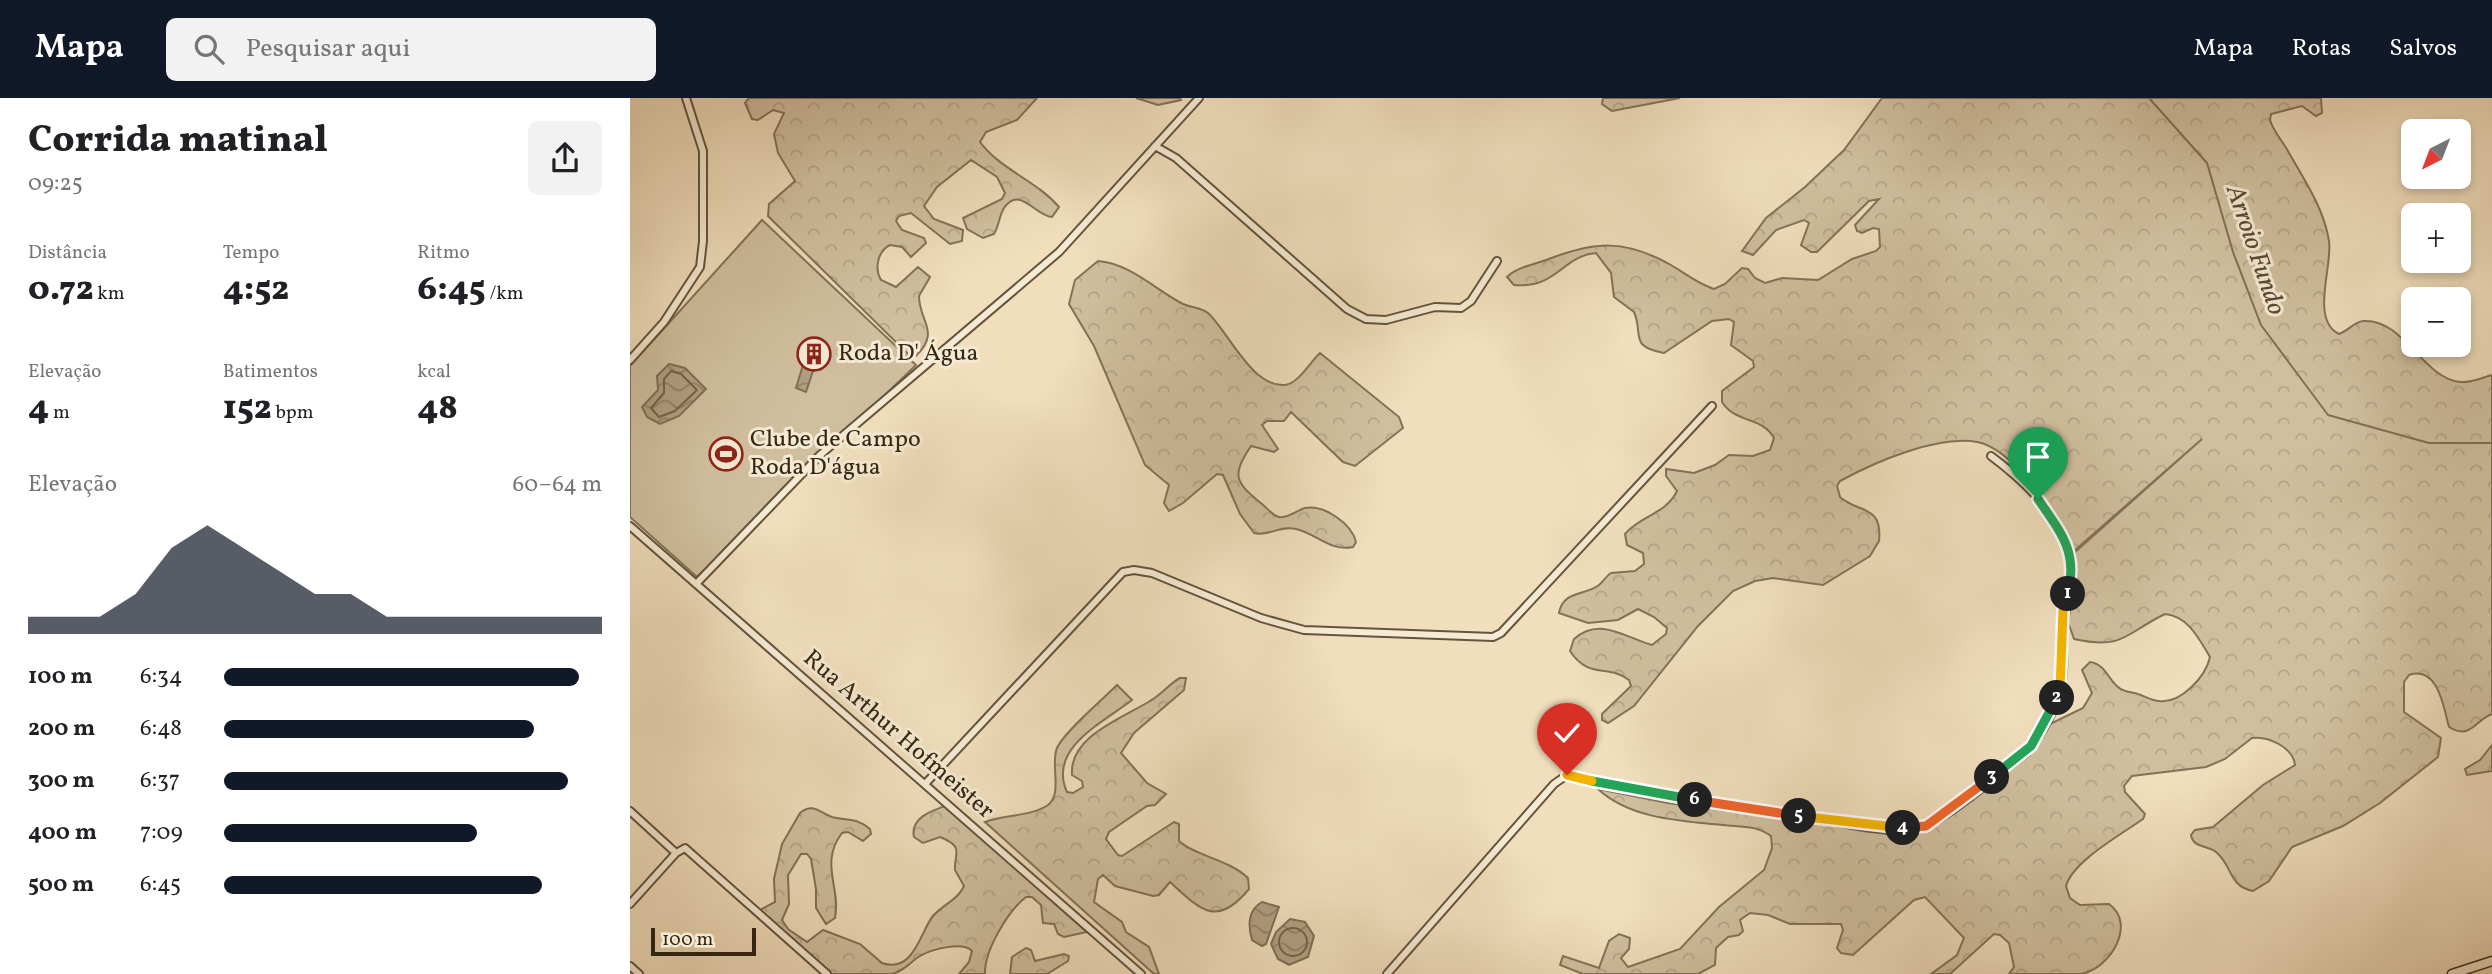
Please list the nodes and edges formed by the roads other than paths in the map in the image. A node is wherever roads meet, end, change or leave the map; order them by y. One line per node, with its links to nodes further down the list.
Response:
1 (686, 98): 5 (street)
2 (1199, 98): 3 (street)
3 (1156, 146): 4 (street); 9 (street)
4 (1497, 261)
5 (630, 360)
6 (1712, 406): 10 (street)
7 (1991, 456): 19 (street)
8 (630, 526): 9 (street, Rua Arthur Hofmeister)
9 (696, 584): 10 (street, Rua Arthur Hofmeister)
10 (925, 784): 18 (street, Rua Arthur Hofmeister)
11 (630, 811): 12 (street)
12 (676, 852): 13 (street); 17 (street)
13 (630, 904)
14 (2492, 961): 20 (main road)
15 (630, 966): 16 (street)
16 (639, 974)
17 (827, 974)
18 (1141, 974)
19 (1387, 974)
20 (2452, 974)

